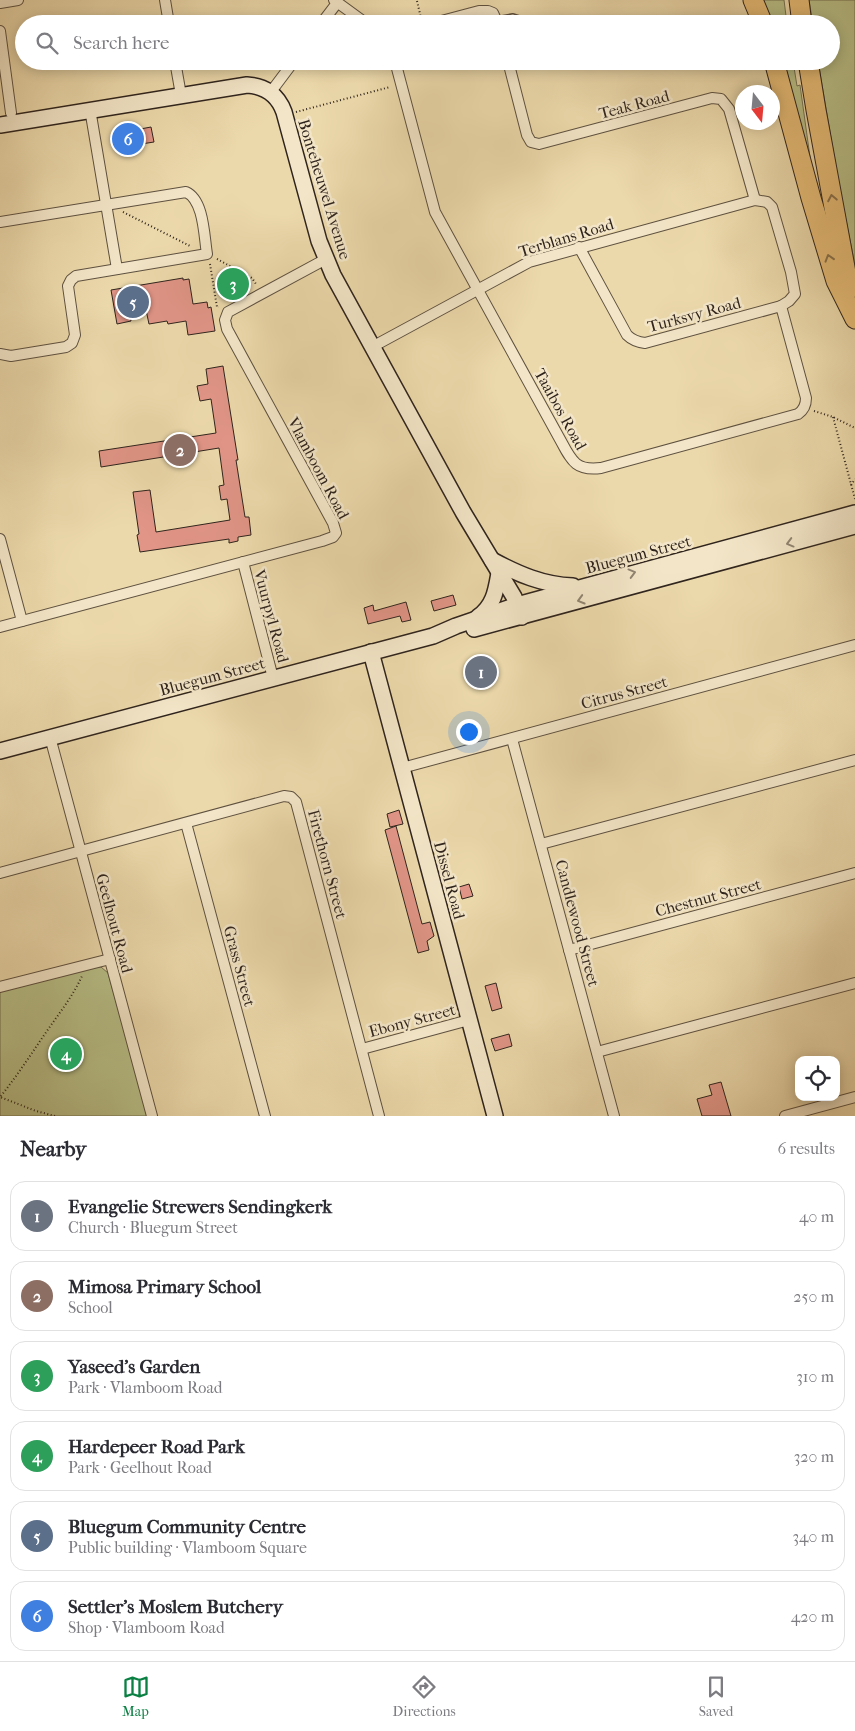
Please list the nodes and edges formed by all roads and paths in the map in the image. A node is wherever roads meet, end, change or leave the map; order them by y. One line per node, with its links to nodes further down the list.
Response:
1 (18, 0): 7 (street)
2 (165, 0): 8 (street)
3 (753, 0): 14 (highway)
4 (799, 0): 15 (highway)
5 (417, 1): 11 (path)
6 (340, 2): 9 (street); 10 (street)
7 (0, 3)
8 (168, 15)
9 (329, 15)
10 (356, 15)
11 (420, 15)
12 (465, 15): 13 (street)
13 (494, 15)
14 (759, 15)
15 (801, 15)
16 (0, 31): 28 (street)
17 (177, 70): 25 (street)
18 (287, 70): 24 (street)
19 (397, 70): 23 (street, Taaibos Road)
20 (510, 70): 30 (street, Teak Road)
21 (776, 70): 42 (highway, one-way to 21)
22 (810, 70): 41 (highway, one-way to 22)
23 (401, 84): 27 (path); 38 (street, Taaibos Road)
24 (270, 93): 25 (street); 35 (street, Bonteheuwel Avenue)
25 (181, 95): 26 (street)
26 (90, 109): 29 (street); 31 (street)
27 (294, 112)
28 (11, 113)
29 (0, 125)
30 (755, 200): 33 (street, Terblans Road); 39 (street)
31 (106, 204): 32 (street); 34 (path); 34 (street); 36 (street)
32 (0, 222)
33 (579, 247): 38 (street, Terblans Road); 39 (street, Turksvy Road)
34 (207, 254): 36 (street); 37 (path); 40 (path)
35 (326, 259): 40 (street); 43 (street, Bonteheuwel Avenue)
36 (117, 269): 44 (street)
37 (259, 288)
38 (476, 289): 43 (street, Terblans Road); 45 (street, Taaibos Road)
39 (781, 306): 45 (street)
40 (228, 312): 54 (street, Vlamboom Road)
41 (855, 314)
42 (855, 319)
43 (372, 347): 55 (street, Bonteheuwel Avenue)
44 (0, 354)
45 (804, 408): 46 (path)
46 (833, 417): 47 (path); 49 (path)
47 (855, 428)
48 (855, 479): 49 (path)
49 (851, 485): 50 (path)
50 (855, 499)
51 (855, 513): 56 (street, Bluegum Street, one-way to 51)
52 (855, 526): 57 (street, Bluegum Street, one-way to 57)
53 (0, 539): 59 (street)
54 (242, 562): 59 (street, Vlamboom Road); 64 (street, Vuurpyl Road)
55 (495, 566): 56 (street); 57 (street, Bonteheuwel Avenue); 58 (street)
56 (585, 586): 57 (street, Bluegum Street)
57 (520, 611): 58 (street, Bluegum Street); 61 (street, Bluegum Street)
58 (475, 619): 61 (street, Bluegum Street)
59 (22, 621): 60 (street, Vlamboom Road)
60 (0, 627)
61 (433, 636): 63 (street, Bluegum Street)
62 (855, 645): 66 (street, Citrus Street)
63 (371, 652): 64 (street, Bluegum Street); 69 (street, Dissel Road)
64 (273, 678): 65 (street, Bluegum Street)
65 (50, 738): 67 (street, Bluegum Street); 72 (street, Geelhout Road)
66 (512, 739): 69 (street, Citrus Street); 71 (street, Candlewood Street)
67 (0, 751)
68 (855, 760): 71 (street)
69 (402, 768): 80 (street, Dissel Road)
70 (186, 823): 72 (street, Firethorn Street); 81 (street, Firethorn Street); 86 (street, Grass Street)
71 (541, 844): 75 (street, Candlewood Street)
72 (81, 852): 73 (street, Firethorn Street); 76 (street, Geelhout Road)
73 (0, 873)
74 (855, 873): 75 (street, Chestnut Street)
75 (569, 950): 82 (street, Candlewood Street)
76 (110, 958): 77 (street); 85 (street, Geelhout Road)
77 (87, 965): 79 (street); 84 (path)
78 (855, 983): 82 (street)
79 (0, 987)
80 (469, 1020): 81 (street, Ebony Street); 88 (street, Dissel Road)
81 (362, 1048): 87 (street, Firethorn Street)
82 (597, 1052): 89 (street, Candlewood Street)
83 (855, 1097): 90 (street)
84 (55, 1116)
85 (152, 1116)
86 (265, 1116)
87 (379, 1116)
88 (495, 1116)
89 (614, 1116)
90 (785, 1116)

